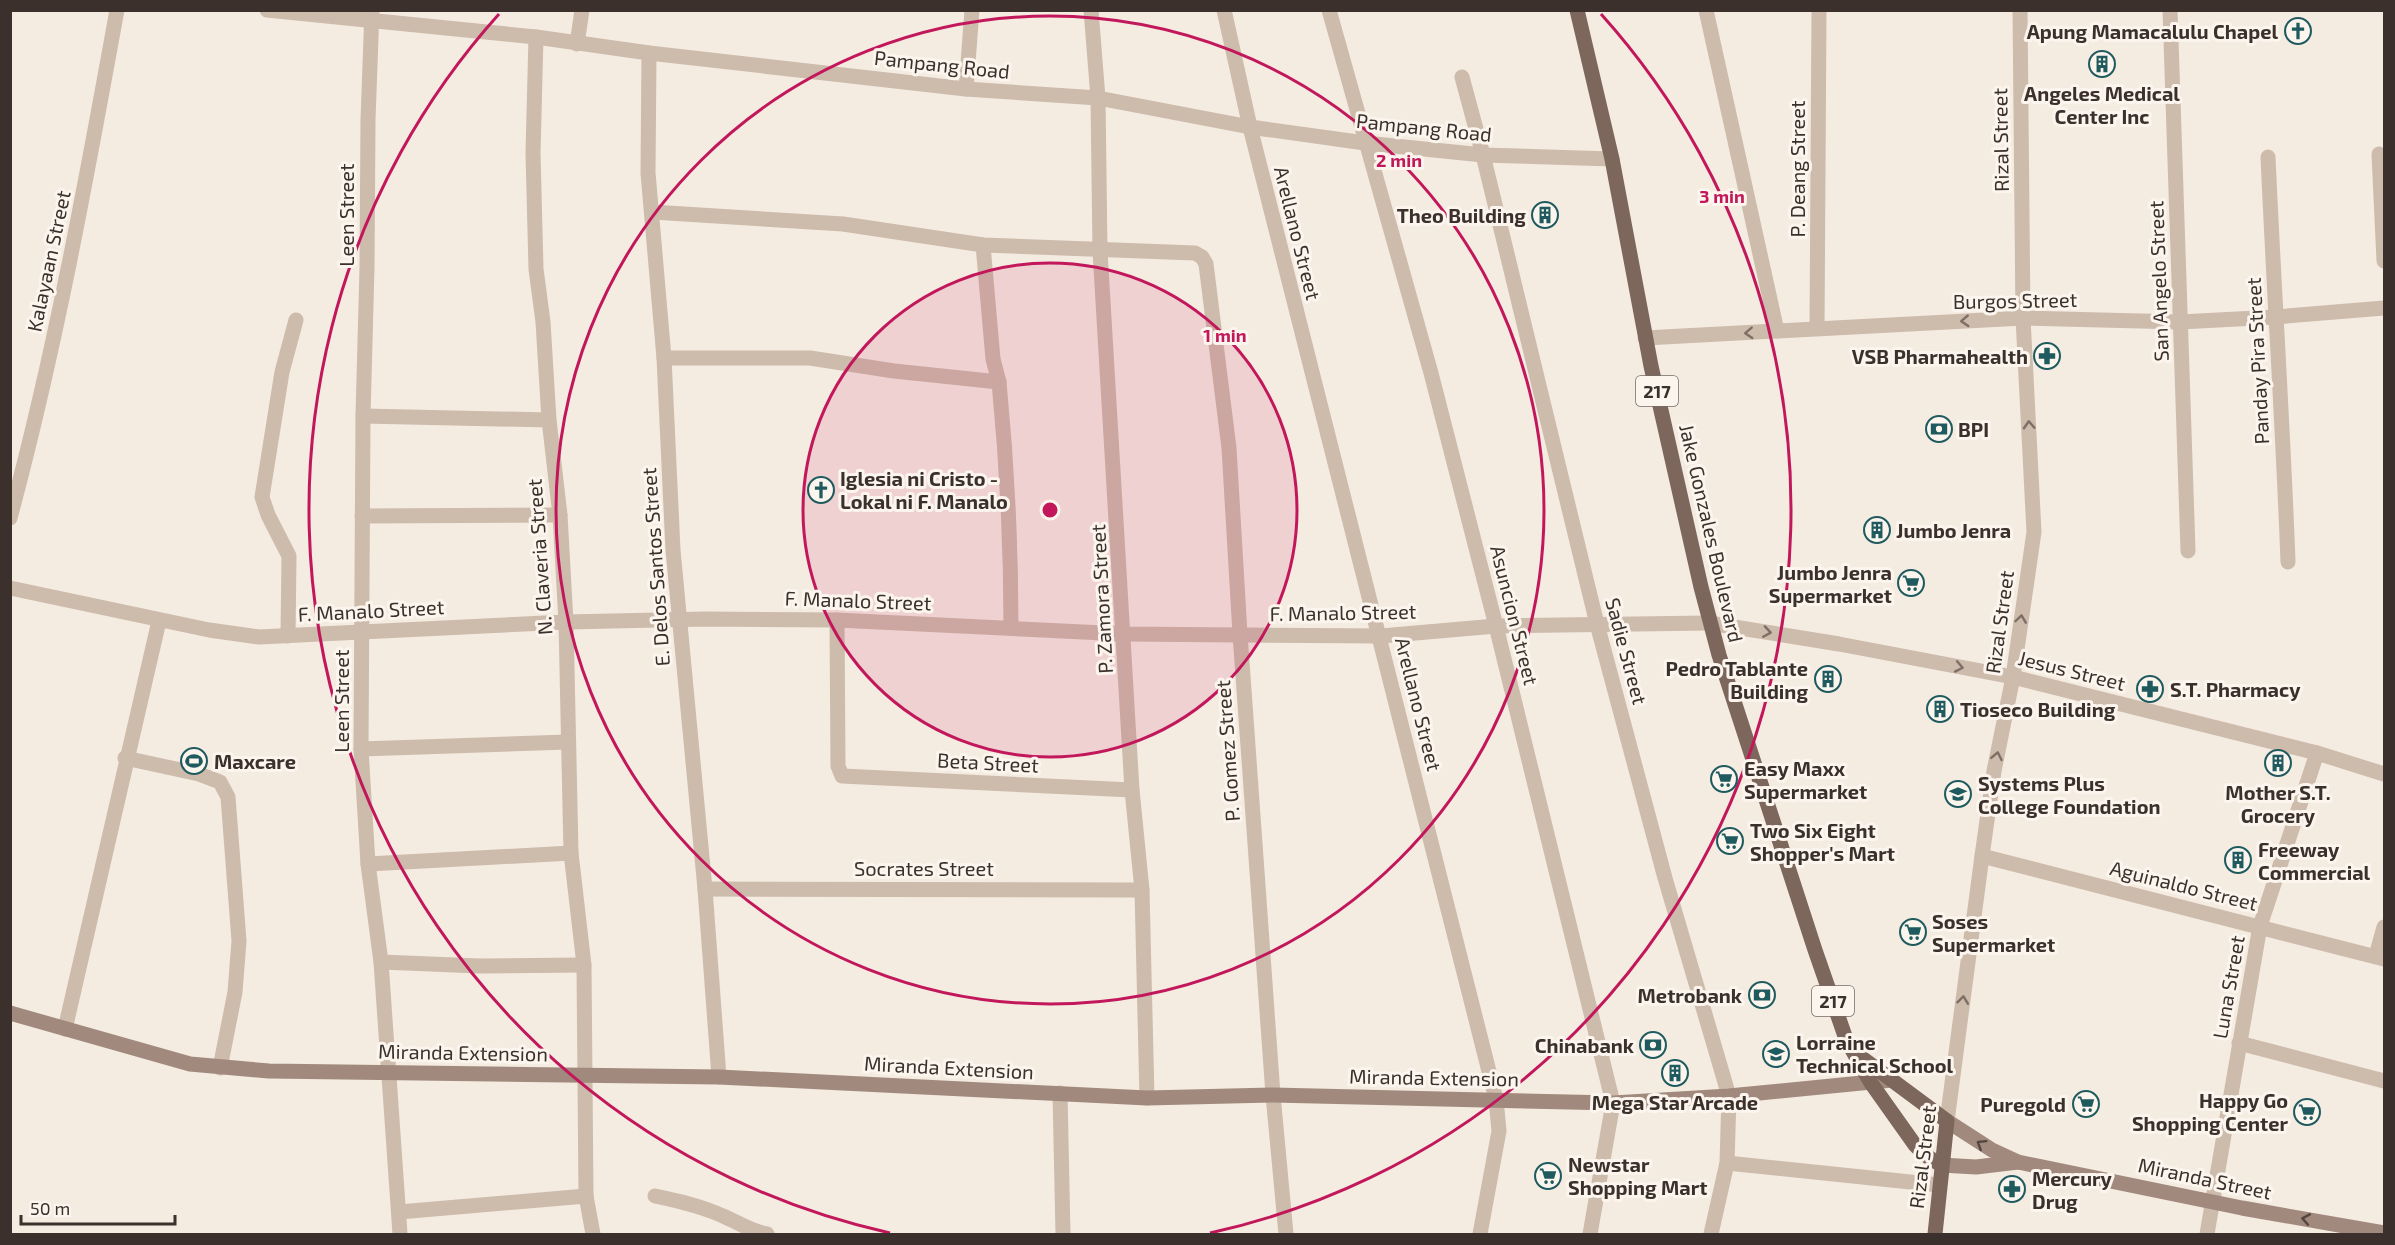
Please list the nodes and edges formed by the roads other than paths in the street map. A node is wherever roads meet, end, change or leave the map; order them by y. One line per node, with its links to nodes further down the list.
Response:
1 (117, 10): 44 (street, Kalayaan Street)
2 (267, 10): 13 (street, Pampang Road)
3 (582, 10): 15 (street)
4 (972, 10): 18 (street)
5 (1091, 10): 19 (street)
6 (1224, 10): 20 (street, Arellano Street)
7 (1329, 10): 21 (street, Asuncion Street)
8 (1577, 10): 25 (main road, Jake Gonzales Boulevard / 217)
9 (1819, 10): 35 (street, P. Deang Street)
10 (2020, 10): 32 (street, Rizal Street)
11 (2170, 10): 34 (street, San Angelo Street)
12 (1709, 15): 36 (street)
13 (372, 16): 14 (street, Pampang Road); 40 (street, Leen Street)
14 (536, 37): 15 (street, Pampang Road); 41 (street, N. Claveria Street)
15 (577, 44): 16 (street, Pampang Road)
16 (649, 53): 18 (street, Pampang Road); 26 (street, E. Delos Santos Street)
17 (1462, 77): 22 (street, Sadie Street)
18 (966, 88): 19 (street, Pampang Road)
19 (1098, 98): 20 (street, Pampang Road); 28 (street, P. Zamora Street)
20 (1250, 127): 21 (street, Pampang Road); 60 (street, Arellano Street)
21 (1365, 143): 22 (street, Pampang Road); 54 (street, Asuncion Street)
22 (1483, 154): 25 (street, Pampang Road); 53 (street, Sadie Street)
23 (2379, 154): 29 (street)
24 (2268, 157): 31 (street, Panday Pira Street)
25 (1612, 159): 37 (main road, Jake Gonzales Boulevard / 217)
26 (652, 212): 27 (street); 38 (street, E. Delos Santos Street)
27 (983, 245): 28 (street); 39 (street)
28 (1100, 251): 57 (street, P. Zamora Street); 58 (street, P. Gomez Street)
29 (2385, 261)
30 (2385, 308): 31 (street, Burgos Street)
31 (2275, 317): 34 (street, Burgos Street); 46 (street, Panday Pira Street)
32 (2023, 318): 34 (street, Burgos Street); 35 (street, Burgos Street, one-way to 35); 61 (street, Rizal Street, one-way to 32)
33 (296, 320): 59 (street)
34 (2180, 321): 45 (street, San Angelo Street)
35 (1817, 328): 36 (street, Burgos Street)
36 (1777, 331): 37 (street, Burgos Street, one-way to 37)
37 (1645, 338): 52 (main road, Jake Gonzales Boulevard / 217)
38 (664, 358): 39 (street); 48 (street, E. Delos Santos Street)
39 (999, 382): 55 (street)
40 (363, 416): 41 (street); 43 (street, Leen Street)
41 (549, 420): 42 (street, N. Claveria Street)
42 (560, 515): 43 (street); 51 (street, N. Claveria Street)
43 (362, 516): 56 (street, Leen Street)
44 (10, 518)
45 (2188, 551)
46 (2288, 562)
47 (10, 588): 50 (street, F. Manalo Street)
48 (681, 619): 49 (street, F. Manalo Street); 51 (street, F. Manalo Street); 71 (street, E. Delos Santos Street)
49 (837, 620): 55 (street, F. Manalo Street); 67 (street, Beta Street)
50 (159, 621): 59 (street, F. Manalo Street); 65 (street)
51 (566, 622): 56 (street, F. Manalo Street); 62 (street, N. Claveria Street)
52 (1709, 623): 53 (street, F. Manalo Street); 61 (street, Jesus Street, one-way to 61); 81 (main road, Jake Gonzales Boulevard / 217)
53 (1597, 624): 54 (street, F. Manalo Street); 91 (street, Sadie Street)
54 (1496, 626): 60 (street, F. Manalo Street); 94 (street, Asuncion Street)
55 (1011, 628): 57 (street, F. Manalo Street)
56 (361, 632): 59 (street, F. Manalo Street); 63 (street, Leen Street)
57 (1124, 634): 58 (street, F. Manalo Street); 67 (street, P. Zamora Street)
58 (1240, 634): 60 (street, F. Manalo Street); 90 (street, P. Gomez Street)
59 (288, 636)
60 (1380, 636): 93 (street, Arellano Street)
61 (2013, 677): 64 (street, Jesus Street); 69 (street, Rizal Street, one-way to 61)
62 (567, 742): 63 (street); 68 (street, N. Claveria Street)
63 (361, 749): 70 (street, Leen Street)
64 (2317, 753): 66 (street, Jesus Street); 73 (street, Luna Street)
65 (126, 758): 79 (street); 82 (street)
66 (2385, 774)
67 (1132, 790): 72 (street, P. Zamora Street)
68 (571, 853): 70 (street); 77 (street, N. Claveria Street)
69 (1982, 856): 73 (street, Aguinaldo Street); 95 (street, Rizal Street, one-way to 69)
70 (368, 864): 76 (street, Leen Street)
71 (705, 889): 72 (street, Socrates Street); 85 (street, E. Delos Santos Street)
72 (1142, 890): 92 (street, P. Zamora Street)
73 (2260, 926): 75 (street, Aguinaldo Street); 80 (street, Luna Street)
74 (2385, 927): 75 (street)
75 (2380, 957)
76 (381, 962): 77 (street); 83 (street, Leen Street)
77 (584, 965): 84 (street, N. Claveria Street)
78 (10, 1013): 79 (main road, Miranda Extension)
79 (65, 1029): 82 (main road, Miranda Extension)
80 (2239, 1043): 87 (street); 102 (street, Luna Street)
81 (1853, 1052): 86 (main road); 88 (main road, Jake Gonzales Boulevard / 217)
82 (220, 1068): 83 (main road, Miranda Extension)
83 (388, 1072): 84 (main road, Miranda Extension); 103 (street, Leen Street)
84 (586, 1075): 85 (main road, Miranda Extension); 100 (street, N. Claveria Street)
85 (719, 1077): 89 (main road, Miranda Extension)
86 (1892, 1080): 88 (main road, Miranda Extension); 95 (main road)
87 (2385, 1081)
88 (1871, 1083): 91 (main road, Miranda Extension); 98 (main road, Jake Gonzales Boulevard / 217)
89 (1060, 1094): 92 (main road, Miranda Extension); 109 (street)
90 (1273, 1095): 92 (main road, Miranda Extension); 93 (main road, Miranda Extension); 110 (street, P. Gomez Street)
91 (1729, 1096): 94 (main road, Miranda Extension); 97 (street, Sadie Street)
92 (1147, 1098)
93 (1496, 1099): 94 (main road, Miranda Extension); 111 (street, Arellano Street)
94 (1613, 1103): 112 (street, Asuncion Street)
95 (1947, 1121): 96 (main road, Miranda Street, one-way to 95); 98 (main road, Rizal Street)
96 (2018, 1162): 98 (main road, Miranda Street); 102 (main road, Miranda Street)
97 (1728, 1163): 99 (street); 113 (street, Sadie Street)
98 (1941, 1165): 99 (main road, Rizal Street)
99 (1939, 1185): 114 (main road, Rizal Street)
100 (586, 1196): 103 (street); 107 (street, N. Claveria Street)
101 (655, 1196): 104 (street)
102 (2213, 1201): 105 (main road, Miranda Street, one-way to 102); 115 (street, Luna Street)
103 (399, 1212): 106 (street, Leen Street)
104 (750, 1233): 108 (street)
105 (2385, 1233)
106 (400, 1234)
107 (593, 1234)
108 (767, 1234)
109 (1063, 1234)
110 (1286, 1234)
111 (1480, 1234)
112 (1590, 1234)
113 (1711, 1234)
114 (1935, 1234)
115 (2207, 1234)

